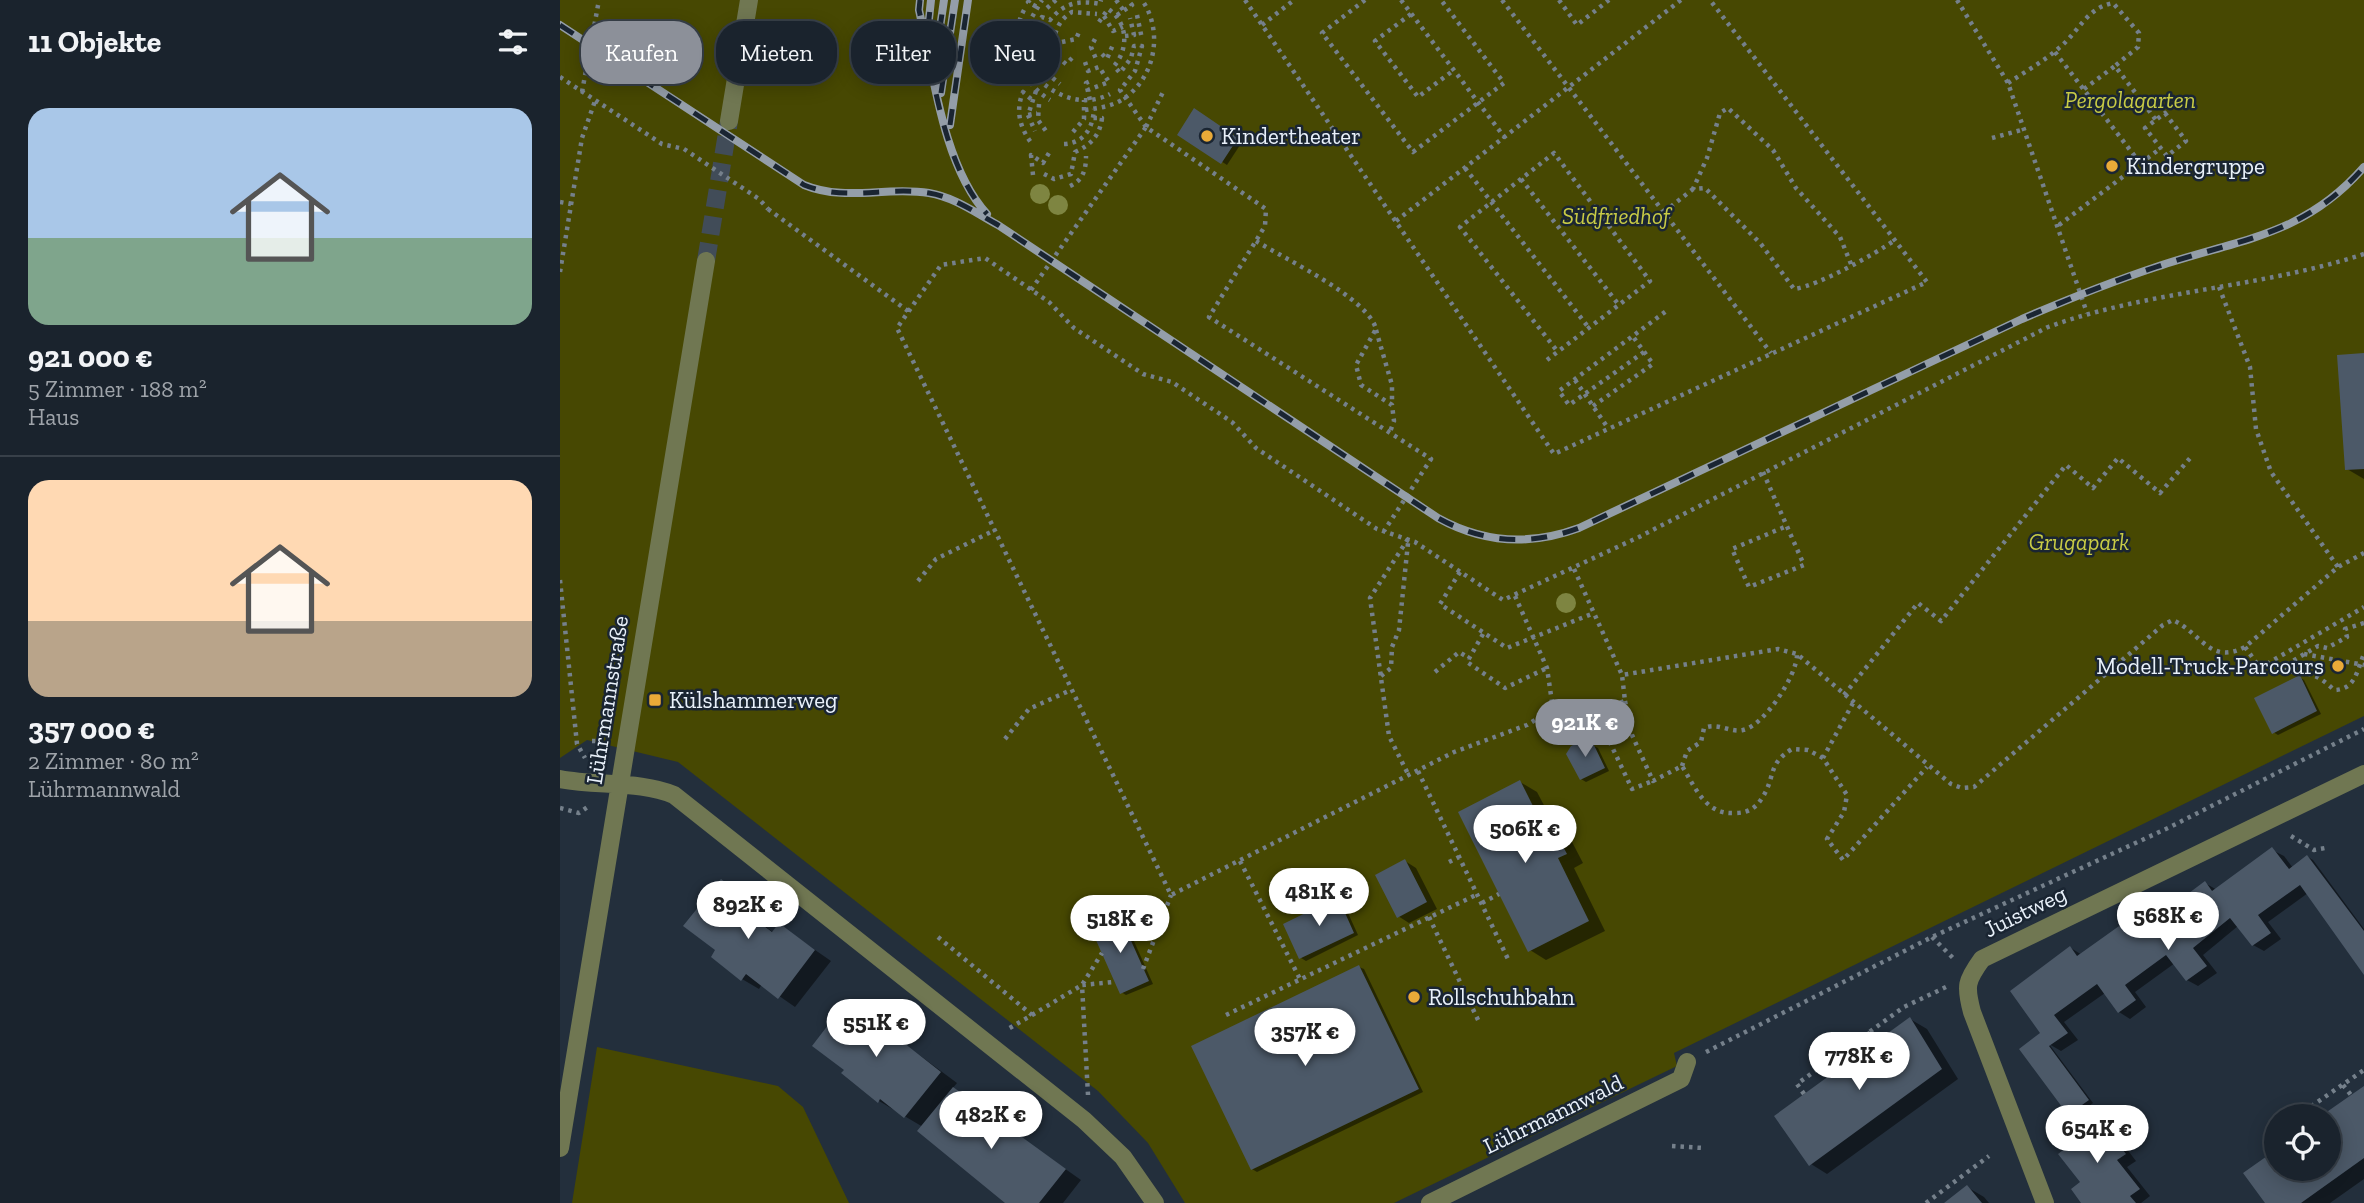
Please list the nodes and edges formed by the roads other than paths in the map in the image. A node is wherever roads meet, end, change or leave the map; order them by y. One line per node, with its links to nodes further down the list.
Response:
1 (748, 0): 2 (street)
2 (729, 121)
3 (706, 261): 6 (street, Lührmannstraße)
4 (560, 779): 6 (street)
5 (2363, 779): 11 (street, Juistweg)
6 (618, 787): 8 (street, Lührmannstraße); 9 (street)
7 (1687, 1062): 10 (street, Lührmannwald)
8 (560, 1148)
9 (1155, 1203)
10 (1430, 1203)
11 (2045, 1203)

